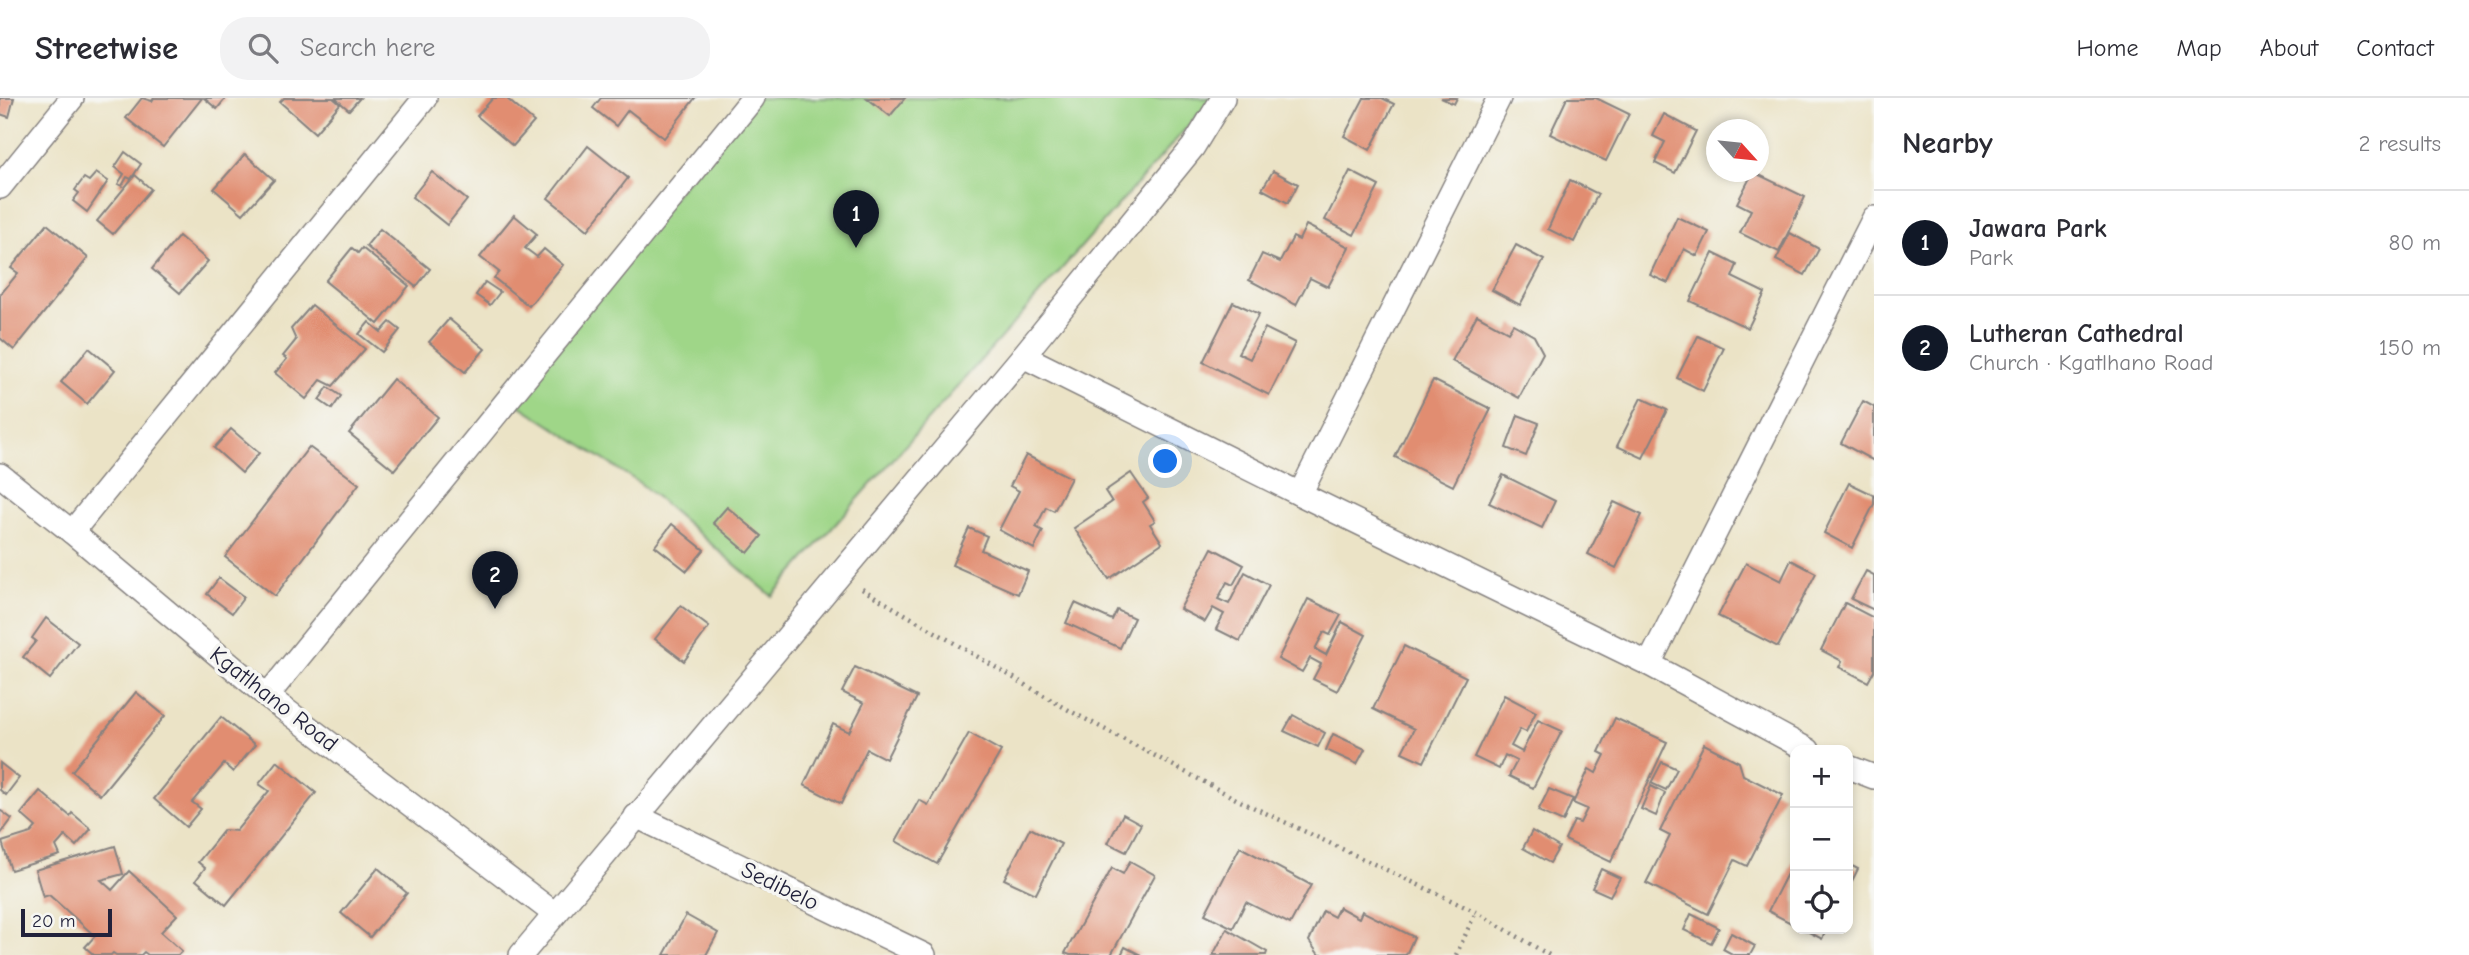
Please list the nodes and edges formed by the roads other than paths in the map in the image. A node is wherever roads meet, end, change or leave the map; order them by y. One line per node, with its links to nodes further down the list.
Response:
1 (72, 98): 6 (street)
2 (425, 98): 11 (street)
3 (753, 98): 13 (street)
4 (1223, 98): 8 (street)
5 (1499, 98): 10 (street)
6 (0, 187)
7 (1874, 218): 12 (street)
8 (1023, 356): 10 (street); 17 (street)
9 (0, 475): 11 (street, Kgatlhano Road)
10 (1300, 494): 12 (street)
11 (72, 532): 13 (street, Kgatlhano Road)
12 (1649, 664): 14 (street)
13 (267, 696): 18 (street, Kgatlhano Road)
14 (1799, 745)
15 (1853, 770): 16 (street)
16 (1874, 777)
17 (636, 816): 18 (street); 20 (street, Sedibelo)
18 (555, 914): 19 (street)
19 (521, 955)
20 (924, 955)

